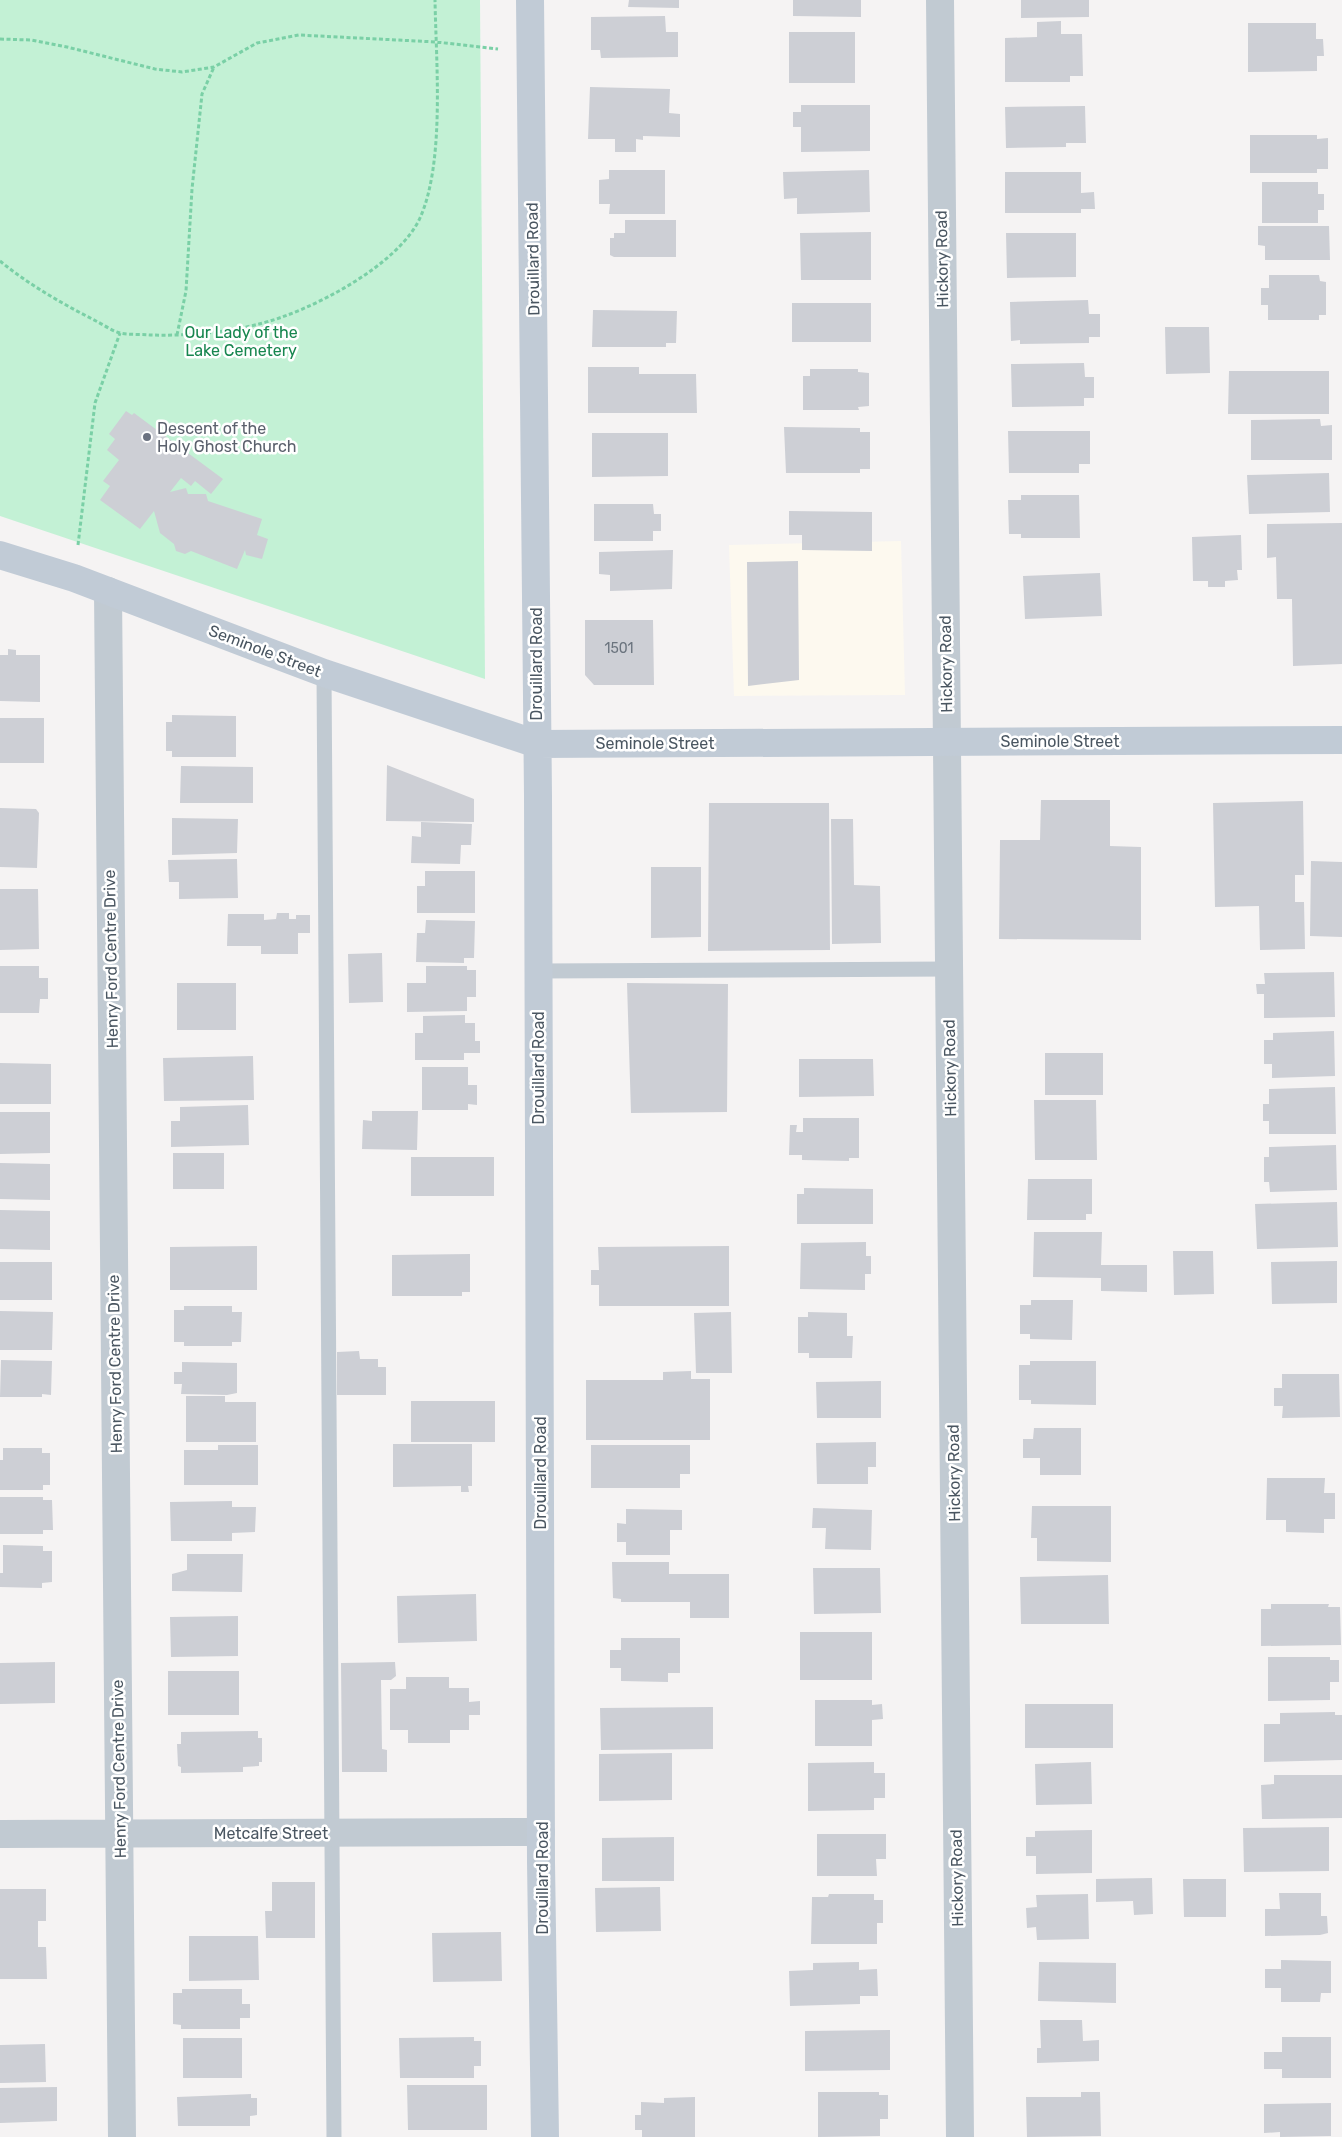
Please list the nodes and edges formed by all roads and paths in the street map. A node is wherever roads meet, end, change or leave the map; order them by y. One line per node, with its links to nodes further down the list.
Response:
1 (435, 0): 5 (path)
2 (530, 0): 6 (street, Drouillard Road)
3 (940, 0): 16 (street, Hickory Road)
4 (0, 39): 7 (path)
5 (436, 42): 6 (path); 7 (path); 10 (path)
6 (531, 51): 17 (street, Drouillard Road)
7 (214, 67): 10 (path)
8 (0, 261): 9 (path)
9 (120, 333): 10 (path); 12 (path)
10 (177, 335)
11 (0, 555): 12 (street, Seminole Street)
12 (74, 578): 13 (street, Seminole Street)
13 (108, 591): 14 (street, Seminole Street); 22 (street, Henry Ford Centre Drive)
14 (324, 673): 17 (street, Seminole Street); 20 (lane)
15 (1342, 740): 16 (street, Seminole Street)
16 (947, 742): 17 (street, Seminole Street); 18 (street, Hickory Road)
17 (537, 744): 19 (street, Drouillard Road)
18 (949, 970): 19 (lane); 27 (street, Hickory Road)
19 (538, 971): 21 (street, Drouillard Road)
20 (332, 1832): 21 (street, Metcalfe Street); 22 (street, Metcalfe Street); 25 (lane)
21 (541, 1832): 26 (street, Drouillard Road)
22 (119, 1833): 23 (street, Metcalfe Street); 24 (street, Henry Ford Centre Drive)
23 (0, 1834)
24 (122, 2137)
25 (334, 2137)
26 (545, 2137)
27 (960, 2137)

